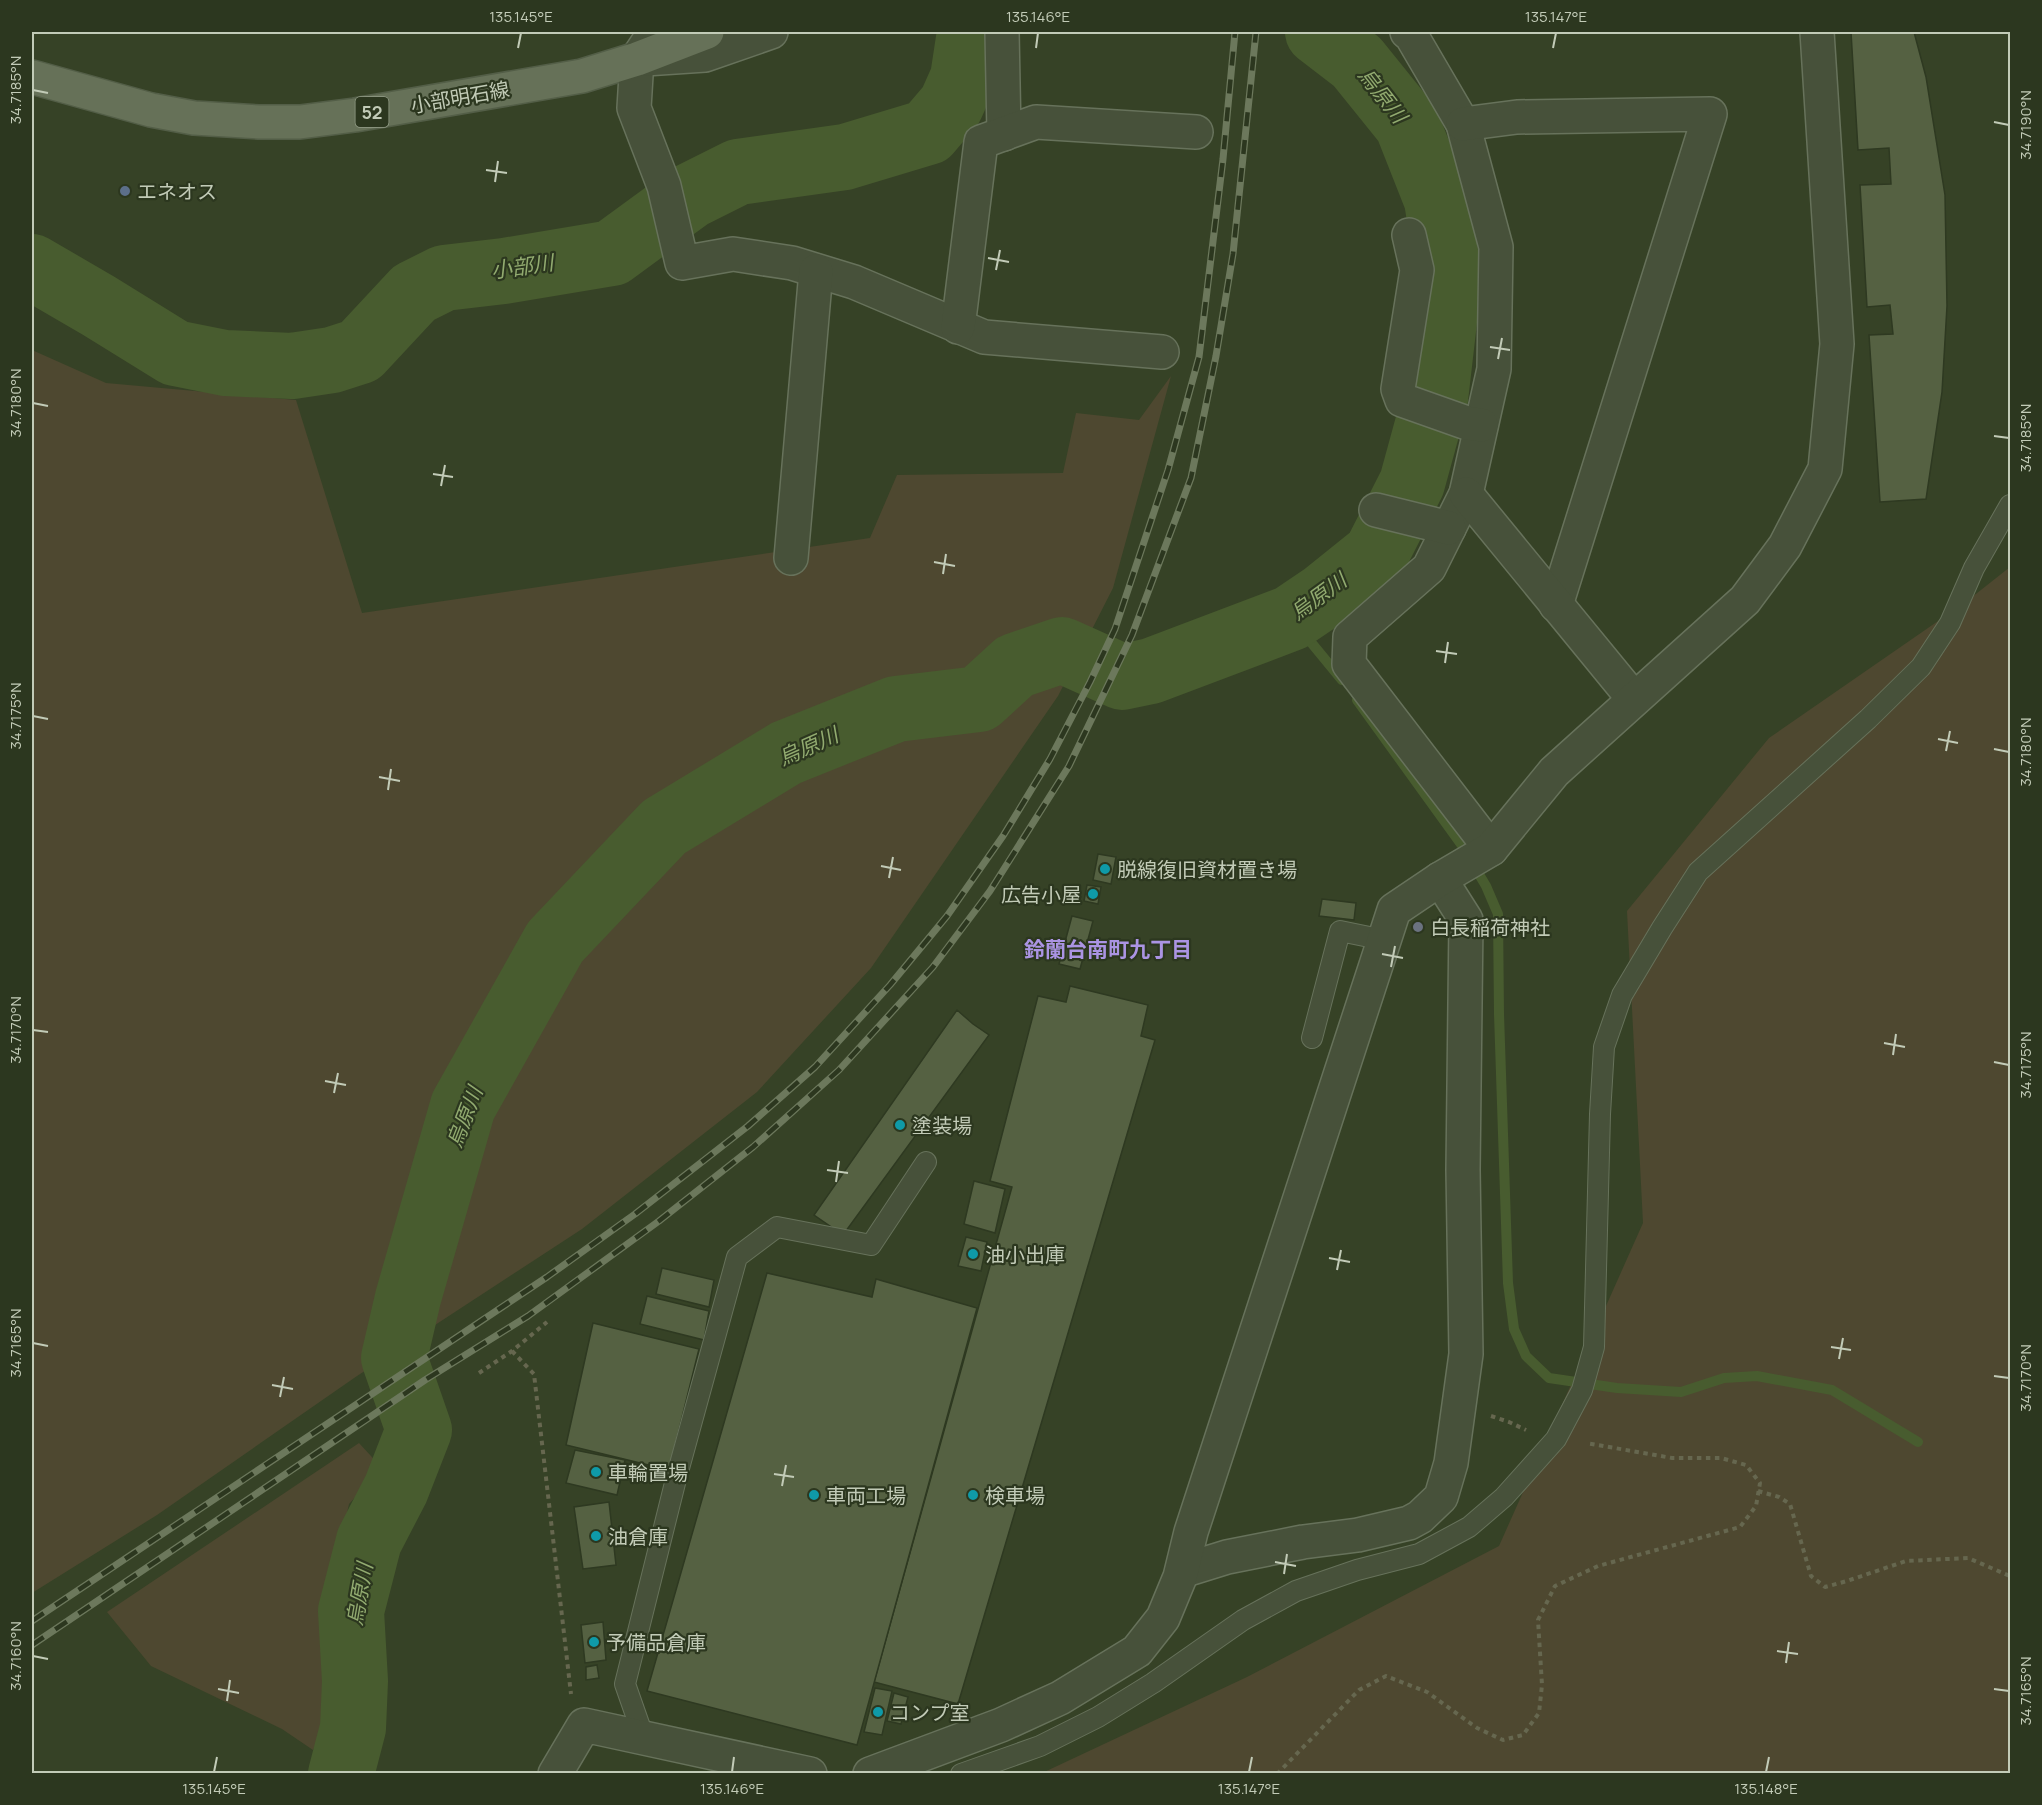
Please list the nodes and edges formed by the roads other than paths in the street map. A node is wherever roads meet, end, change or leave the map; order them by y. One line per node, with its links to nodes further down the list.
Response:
1 (655, 32): 7 (street)
2 (707, 32): 7 (main road, 小部明石線 / 52)
3 (771, 32): 7 (street)
4 (1002, 32): 11 (street)
5 (1407, 32): 9 (street)
6 (1817, 32): 23 (street)
7 (637, 59): 8 (main road, 小部明石線 / 52); 13 (street)
8 (32, 77)
9 (1464, 124): 16 (street); 22 (street)
10 (1196, 132): 11 (street)
11 (1004, 134): 14 (street)
12 (1409, 235): 16 (street)
13 (816, 271): 14 (street); 21 (street)
14 (958, 327): 15 (street)
15 (1162, 352)
16 (1474, 424): 17 (street)
17 (1466, 494): 20 (street); 22 (street)
18 (2010, 504): 34 (lane)
19 (1376, 510): 20 (street)
20 (1443, 526): 24 (street)
21 (792, 558)
22 (1556, 605): 23 (street)
23 (1634, 699): 24 (street)
24 (1491, 849): 25 (street)
25 (1440, 879): 26 (street); 29 (street)
26 (1384, 940): 27 (lane); 29 (street)
27 (1312, 1038)
28 (926, 1162): 30 (lane)
29 (1182, 1571): 33 (street)
30 (638, 1736): 31 (street); 32 (street)
31 (555, 1773)
32 (810, 1773)
33 (870, 1773)
34 (961, 1773)

